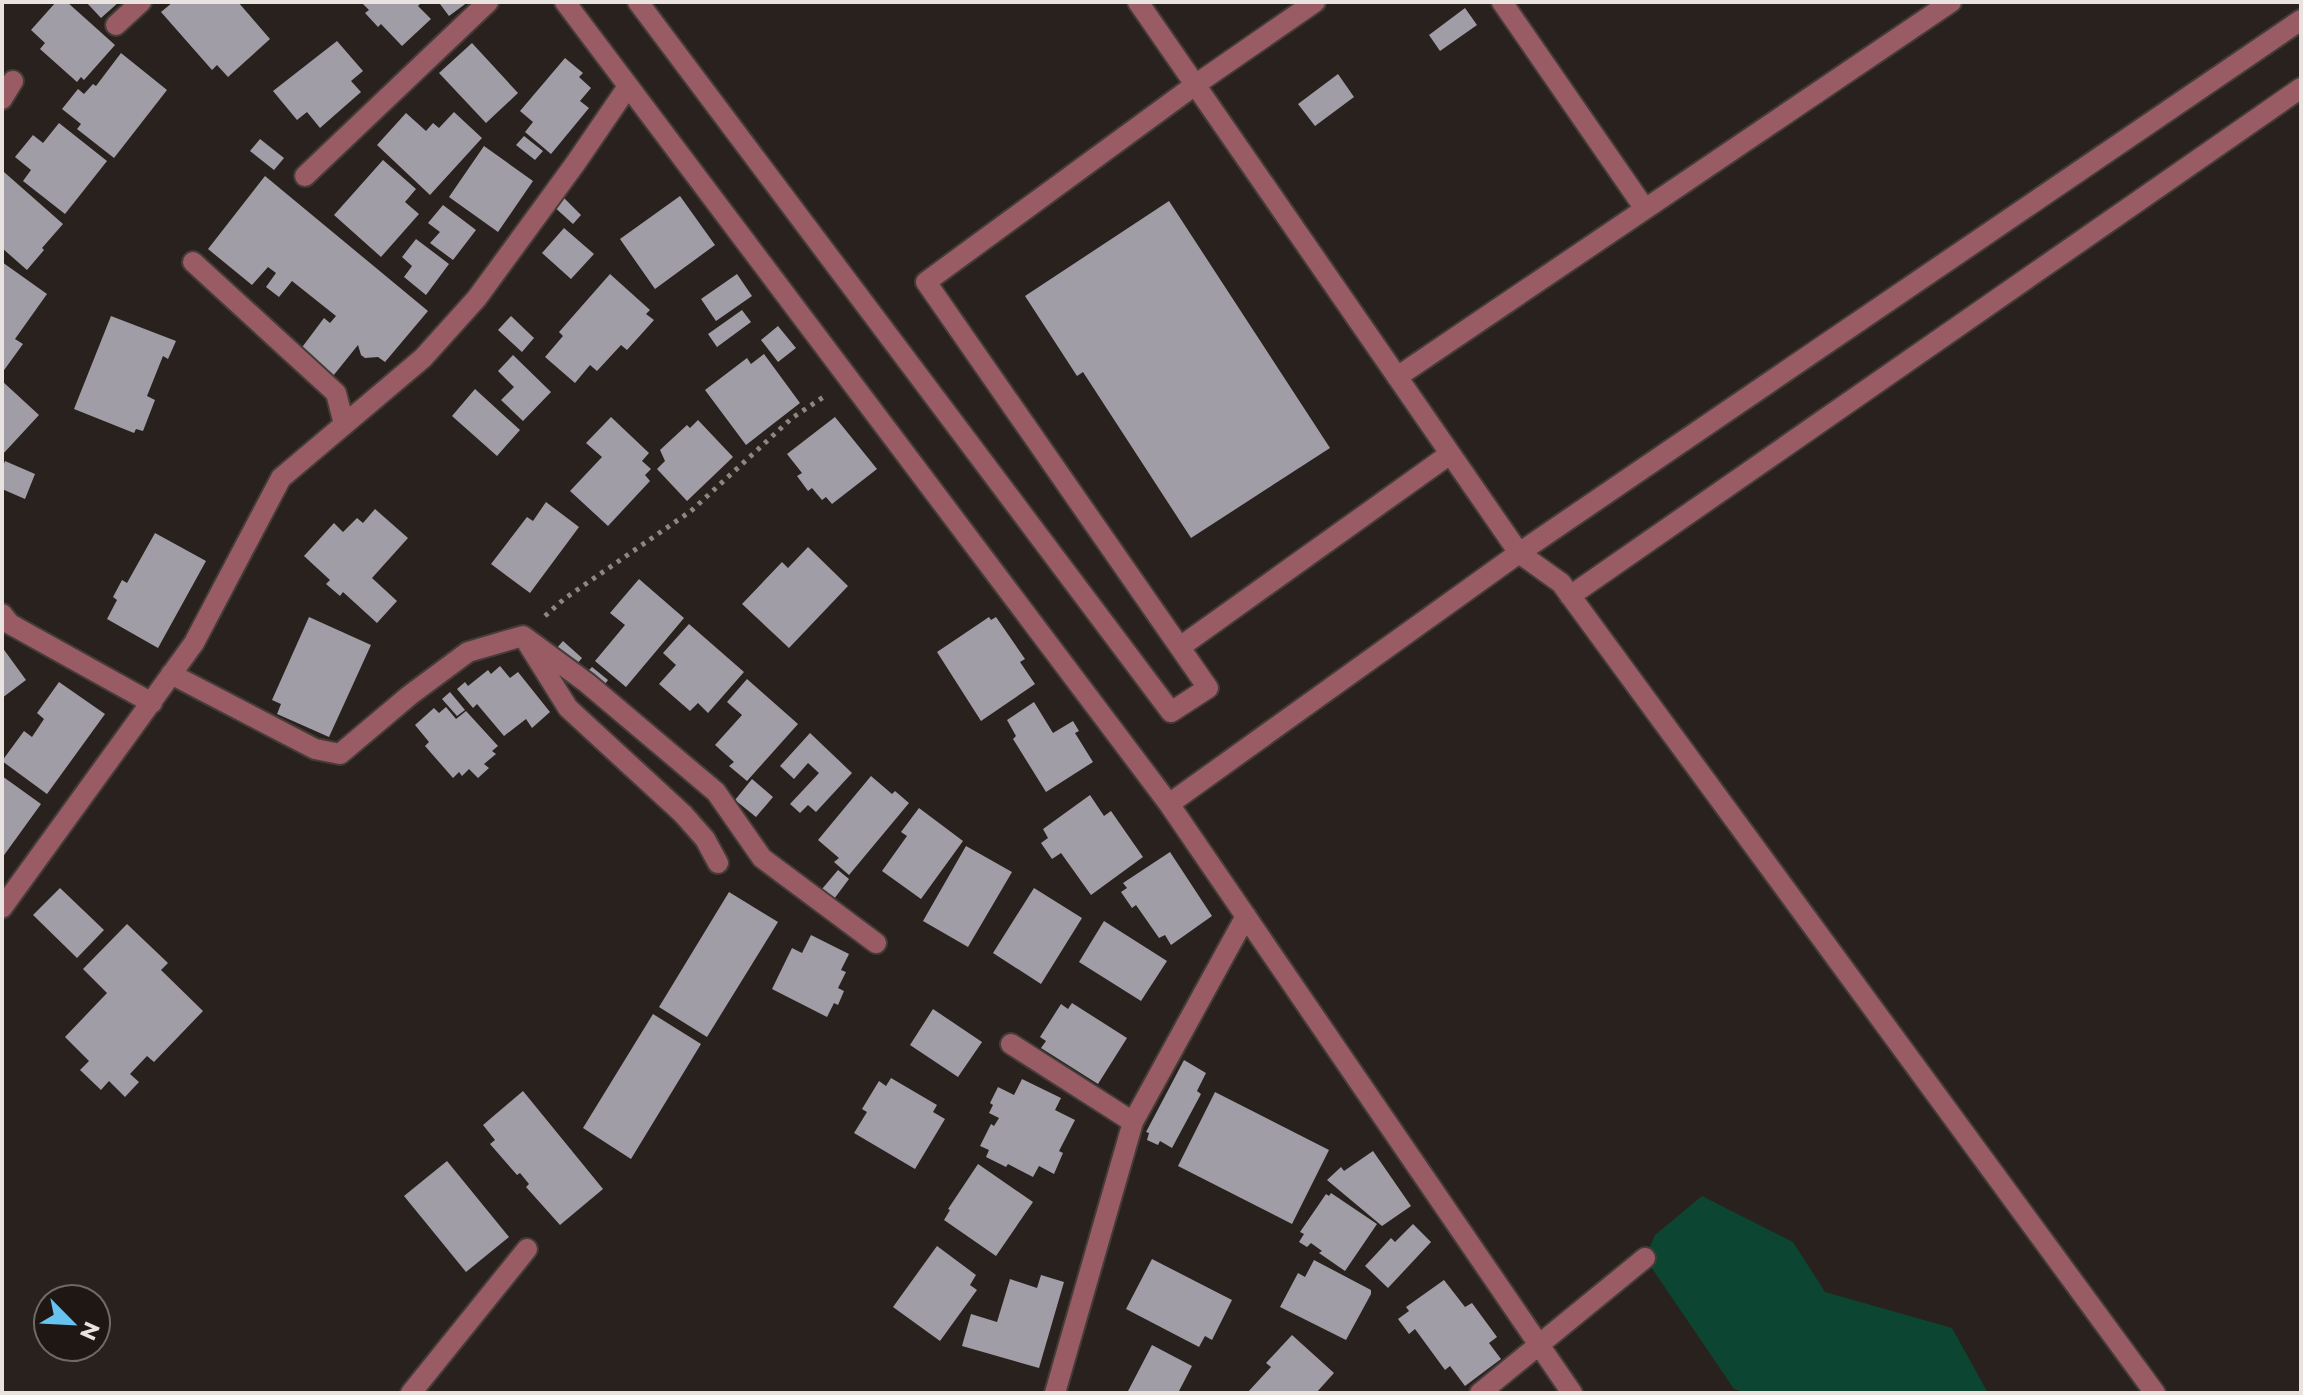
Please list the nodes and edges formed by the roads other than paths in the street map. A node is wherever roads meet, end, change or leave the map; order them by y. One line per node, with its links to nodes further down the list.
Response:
1 (141, 2): 10 (street)
2 (488, 2): 16 (street)
3 (565, 2): 13 (street)
4 (638, 2): 26 (street)
5 (1138, 2): 12 (street)
6 (1315, 2): 12 (street)
7 (1502, 2): 17 (street)
8 (1951, 2): 17 (street)
9 (2301, 20): 22 (street)
10 (116, 25)
11 (13, 81): 15 (street)
12 (1195, 85): 19 (street); 26 (street)
13 (627, 88): 20 (street); 29 (street)
14 (2301, 88): 23 (street)
15 (2, 99)
16 (305, 176)
17 (1645, 209): 19 (street)
18 (193, 262): 20 (street)
19 (1397, 377): 21 (street)
20 (344, 424): 27 (street)
21 (1450, 454): 22 (street); 26 (street)
22 (1519, 553): 23 (street); 29 (street)
23 (1570, 596): 43 (street)
24 (2, 614): 28 (street)
25 (523, 636): 27 (street); 30 (street); 33 (street)
26 (1180, 647)
27 (171, 674): 28 (street)
28 (152, 703): 31 (street)
29 (1169, 804): 32 (street)
30 (718, 863)
31 (2, 908)
32 (1246, 916): 35 (street); 38 (street)
33 (876, 943)
34 (1011, 1044): 35 (street)
35 (1133, 1122): 40 (street)
36 (527, 1249): 39 (street)
37 (1645, 1258): 38 (street)
38 (1538, 1344): 41 (street); 42 (street)
39 (411, 1393)
40 (1055, 1393)
41 (1480, 1393)
42 (1572, 1393)
43 (2155, 1393)

